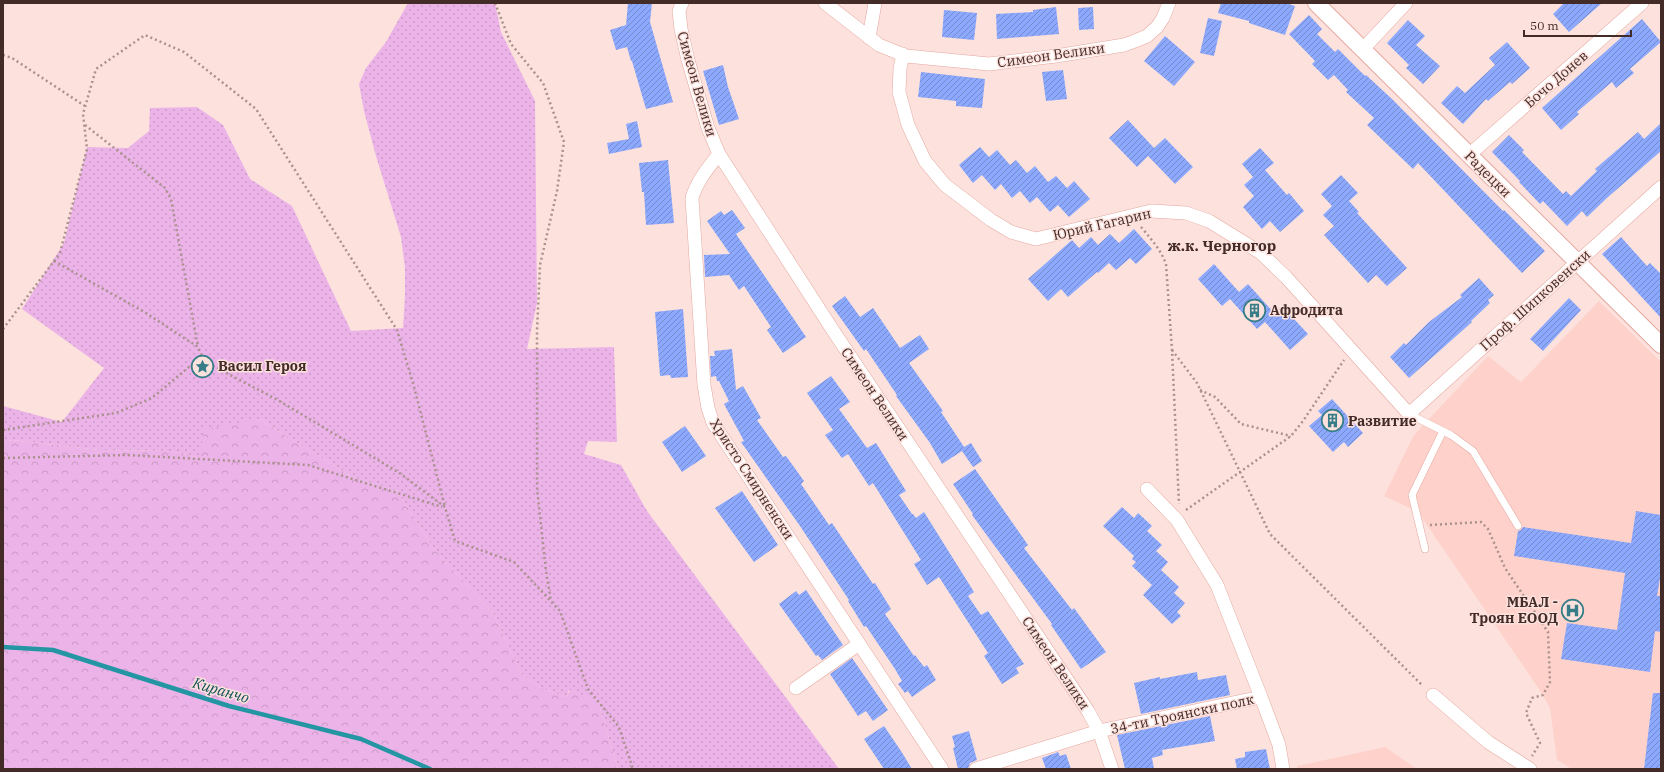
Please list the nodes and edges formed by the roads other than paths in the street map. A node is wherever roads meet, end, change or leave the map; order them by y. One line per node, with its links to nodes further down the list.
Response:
1 (682, 3): 11 (street, Симеон Велики)
2 (825, 3): 8 (street, Симеон Велики)
3 (875, 3): 8 (street)
4 (1169, 3): 10 (street, Симеон Велики)
5 (1316, 3): 9 (street, Радецки)
6 (1406, 3): 9 (street)
7 (1642, 3): 12 (street, Бочо Донев)
8 (870, 38): 10 (street, Симеон Велики)
9 (1363, 49): 12 (street, Радецки)
10 (903, 54): 16 (street, Юрий Гагарин)
11 (719, 154): 21 (street, Христо Смирненски); 25 (street, Симеон Велики)
12 (1469, 155): 14 (street, Радецки)
13 (1661, 187): 14 (street, Проф. Шипковенски)
14 (1577, 262): 15 (street, Радецки); 16 (street, Проф. Шипковенски)
15 (1661, 345)
16 (1409, 414): 17 (lane)
17 (1443, 431): 19 (lane); 20 (lane)
18 (1147, 489): 24 (street)
19 (1518, 526)
20 (1425, 549)
21 (859, 644): 22 (street); 28 (street, Христо Смирненски)
22 (796, 688)
23 (1433, 695): 27 (street)
24 (1261, 697): 25 (street, 34-ти Троянски полк); 26 (street, 34-ти Троянски полк)
25 (1099, 731): 29 (street); 30 (street, Симеон Велики)
26 (1285, 768)
27 (1528, 768)
28 (942, 769)
29 (976, 769)
30 (1112, 769)

